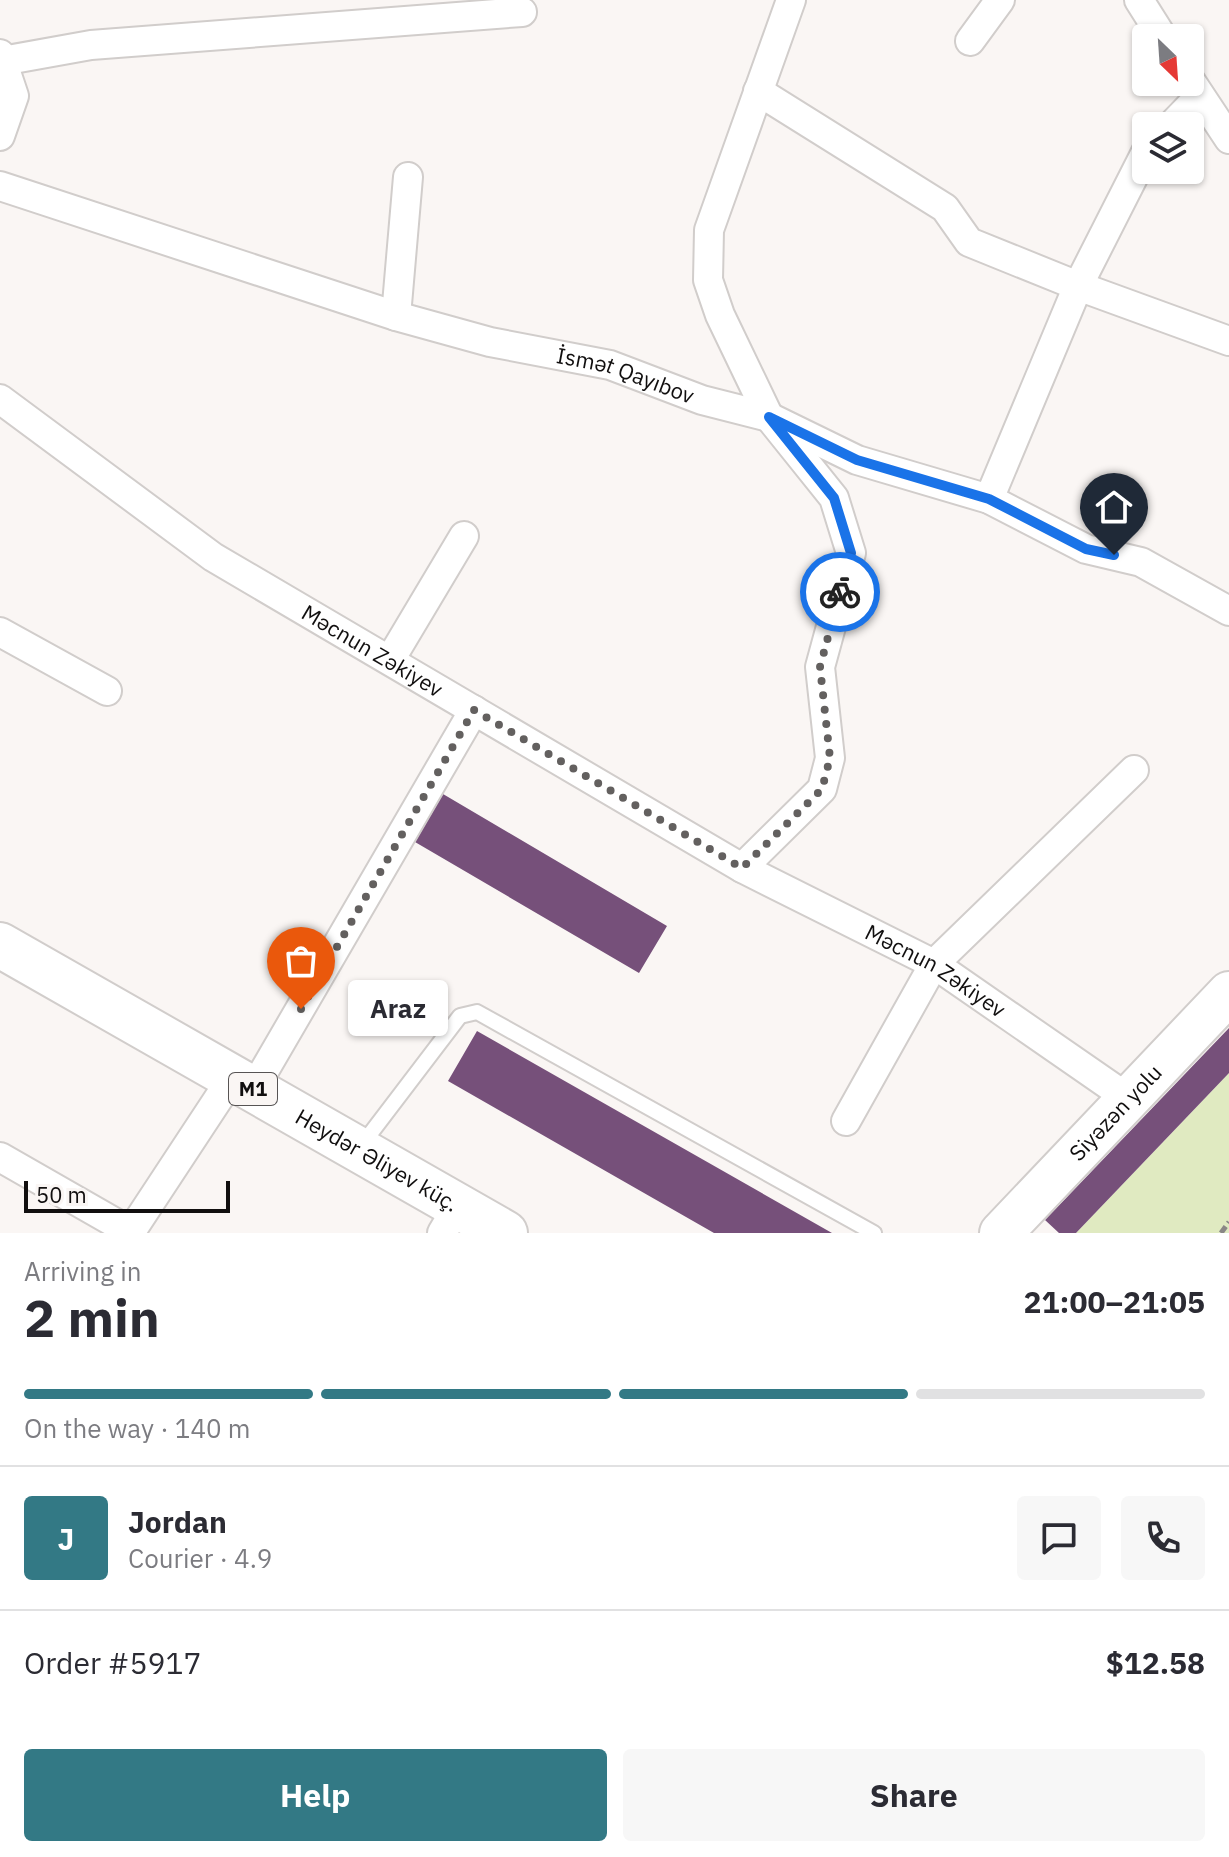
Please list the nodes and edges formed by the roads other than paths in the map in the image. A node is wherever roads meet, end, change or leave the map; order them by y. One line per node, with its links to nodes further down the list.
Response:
1 (791, 0): 8 (street)
2 (1000, 0): 6 (street)
3 (1139, 0): 5 (street)
4 (522, 12): 7 (street)
5 (1154, 24)
6 (970, 41)
7 (1, 57): 10 (street)
8 (758, 91): 15 (street); 19 (street)
9 (1200, 96): 11 (street)
10 (0, 136)
11 (1229, 139)
12 (408, 177): 16 (street)
13 (1132, 180): 15 (street)
14 (0, 186): 16 (street, İsmət Qayıbov)
15 (1078, 286): 17 (street); 20 (street)
16 (396, 316): 19 (street, İsmət Qayıbov)
17 (1229, 341)
18 (0, 399): 24 (street, Məcnun Zəkiyev)
19 (769, 417): 20 (street, İsmət Qayıbov); 28 (street)
20 (989, 499): 22 (street, İsmət Qayıbov)
21 (464, 536): 24 (street)
22 (1229, 611)
23 (0, 632): 25 (street)
24 (390, 660): 26 (street, Məcnun Zəkiyev)
25 (107, 691)
26 (474, 710): 28 (street, Məcnun Zəkiyev); 32 (street)
27 (1134, 770): 30 (street)
28 (742, 868): 30 (street, Məcnun Zəkiyev)
29 (0, 945): 32 (main road, Heydər Əliyev küç. / M1)
30 (934, 964): 33 (street, Məcnun Zəkiyev); 34 (street)
31 (1229, 993): 33 (street, Siyəzən yolu)
32 (243, 1084): 35 (main road, Heydər Əliyev küç. / M1); 38 (street)
33 (1129, 1099): 41 (street, Siyəzən yolu)
34 (846, 1121)
35 (359, 1150): 37 (main road, Heydər Əliyev küç. / M1); 40 (lane)
36 (0, 1157): 38 (street)
37 (450, 1220): 39 (main road, Heydər Əliyev küç. / M1)
38 (131, 1232)
39 (505, 1233)
40 (874, 1233)
41 (1001, 1233)

